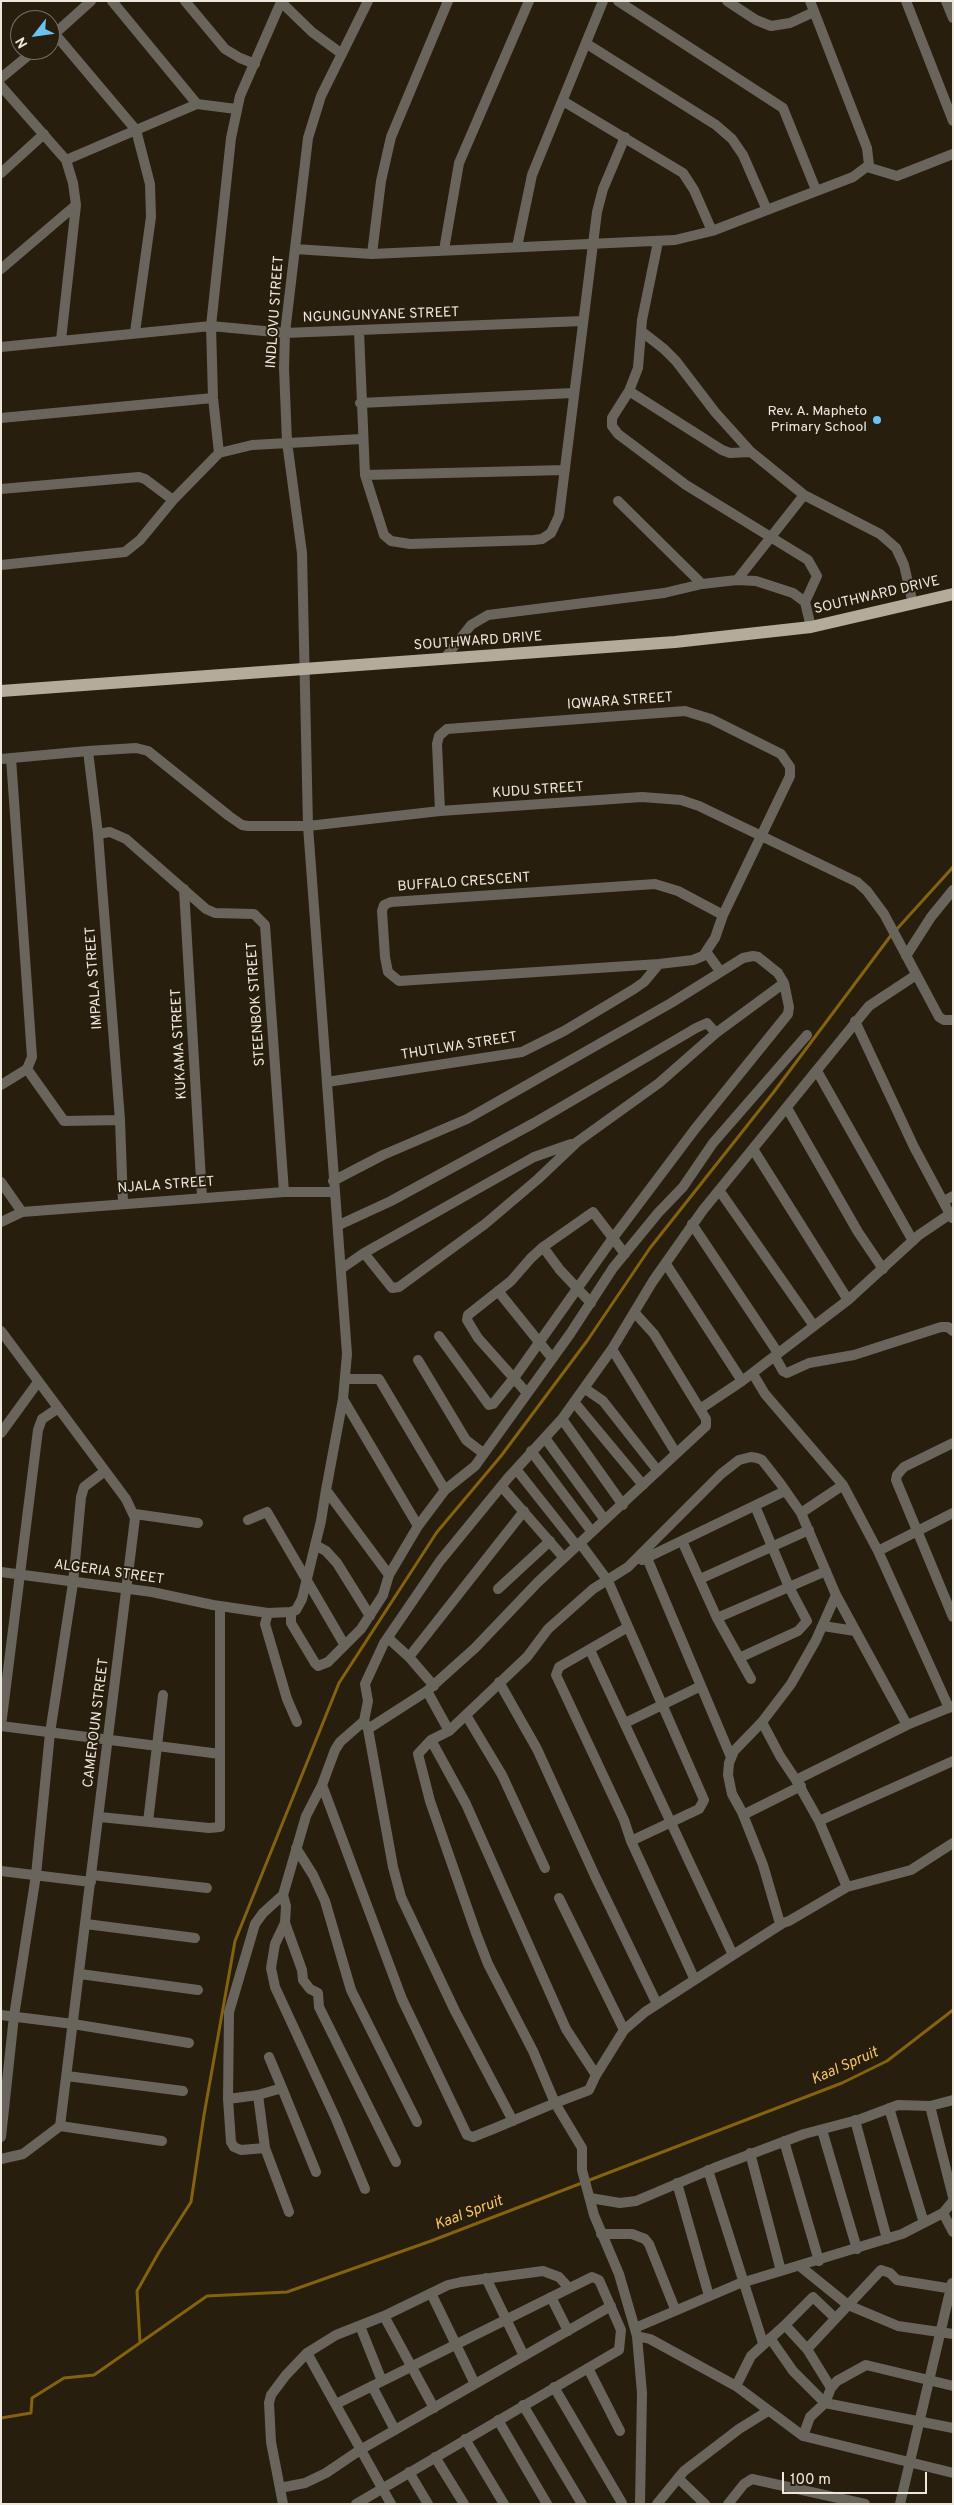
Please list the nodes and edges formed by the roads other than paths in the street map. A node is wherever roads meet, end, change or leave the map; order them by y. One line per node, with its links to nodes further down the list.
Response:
1 (91, 1): 16 (street)
2 (112, 1): 25 (street)
3 (185, 1): 21 (street)
4 (368, 1): 19 (street, INDLOVU STREET)
5 (448, 1): 44 (street)
6 (528, 1): 43 (street)
7 (603, 1): 17 (street)
8 (618, 1): 35 (street)
9 (727, 1): 14 (street)
10 (810, 1): 14 (street)
11 (906, 1): 27 (street)
12 (946, 1): 15 (street)
13 (280, 2): 19 (street); 21 (street)
14 (814, 12): 33 (street)
15 (953, 18)
16 (60, 29)
17 (587, 44): 24 (street); 37 (street)
18 (60, 45): 28 (street)
19 (342, 54): 42 (street, INDLOVU STREET)
20 (23, 60): 22 (street)
21 (255, 64): 26 (street)
22 (1, 78)
23 (1, 86): 29 (street)
24 (563, 101): 30 (street); 41 (street)
25 (197, 104): 26 (street); 28 (street)
26 (236, 109): 47 (street)
27 (953, 121)
28 (136, 130): 32 (street); 50 (street)
29 (44, 134): 32 (street); 34 (street)
30 (624, 138): 38 (street); 40 (street)
31 (953, 154): 33 (street)
32 (66, 160): 36 (street)
33 (867, 167): 35 (street)
34 (1, 173)
35 (816, 190): 37 (street)
36 (76, 205): 45 (street); 52 (street)
37 (766, 210): 38 (street)
38 (712, 231): 39 (street)
39 (658, 242): 40 (street); 49 (street)
40 (594, 244): 41 (street); 46 (street)
41 (517, 247): 43 (street)
42 (295, 249): 44 (street); 51 (street, INDLOVU STREET)
43 (444, 250): 44 (street)
44 (372, 254)
45 (1, 269)
46 (584, 321): 48 (street, NGUNGUNYANE STREET); 55 (street)
47 (210, 326): 50 (street, NGUNGUNYANE STREET); 51 (street, NGUNGUNYANE STREET); 56 (street)
48 (359, 331): 51 (street, NGUNGUNYANE STREET); 57 (street)
49 (641, 331): 54 (street); 61 (street)
50 (135, 332): 52 (street, NGUNGUNYANE STREET)
51 (285, 333): 60 (street, INDLOVU STREET)
52 (61, 340): 53 (street, NGUNGUNYANE STREET)
53 (1, 347)
54 (629, 391): 61 (street); 69 (street)
55 (573, 393): 57 (street); 63 (street)
56 (213, 398): 58 (street); 62 (street)
57 (360, 403): 59 (street)
58 (1, 418)
59 (362, 439): 60 (street); 64 (street)
60 (287, 442): 62 (street); 78 (street, INDLOVU STREET)
61 (751, 452): 66 (street)
62 (219, 453): 67 (street)
63 (565, 470): 64 (street); 64 (street)
64 (365, 475)
65 (1, 489): 67 (street)
66 (804, 495): 69 (street); 75 (street)
67 (173, 500): 70 (street)
68 (618, 501): 72 (street)
69 (771, 536): 71 (street); 74 (street)
70 (1, 565)
71 (736, 580): 72 (street); 74 (street)
72 (702, 584): 77 (street)
73 (953, 594): 75 (main road, SOUTHWARD DRIVE)
74 (805, 602): 76 (street)
75 (913, 604): 76 (main road, SOUTHWARD DRIVE)
76 (811, 627): 77 (main road, SOUTHWARD DRIVE)
77 (444, 659): 78 (main road, SOUTHWARD DRIVE)
78 (305, 668): 79 (main road, SOUTHWARD DRIVE); 83 (street, INDLOVU STREET)
79 (1, 691)
80 (88, 751): 81 (street); 83 (street); 84 (street, IMPALA STREET)
81 (6, 759): 99 (street)
82 (440, 811): 83 (street, KUDU STREET); 85 (street, KUDU STREET); 85 (street, IQWARA STREET)
83 (308, 826): 101 (street, INDLOVU STREET)
84 (98, 834): 86 (street, STEENBOK STREET); 104 (street, IMPALA STREET)
85 (762, 836): 88 (street); 89 (street, KUDU STREET)
86 (184, 889): 110 (street, STEENBOK STREET); 112 (street, KUKAMA STREET)
87 (953, 890): 89 (street)
88 (723, 915): 90 (street); 91 (street, BUFFALO CRESCENT)
89 (904, 952): 93 (street, KUDU STREET)
90 (707, 953): 91 (street, BUFFALO CRESCENT); 92 (street)
91 (659, 964): 101 (street, THUTLWA STREET)
92 (720, 971): 94 (street); 107 (street)
93 (916, 976): 95 (street, KUDU STREET); 96 (street)
94 (784, 983): 97 (street); 120 (street)
95 (953, 1020)
96 (855, 1021): 100 (street); 113 (street)
97 (716, 1033): 105 (street); 119 (street)
98 (807, 1034): 124 (street)
99 (27, 1069): 102 (street); 104 (street)
100 (816, 1071): 103 (street); 121 (street)
101 (327, 1082): 107 (street, INDLOVU STREET)
102 (1, 1085)
103 (786, 1108): 106 (street); 127 (street)
104 (120, 1120): 114 (street, IMPALA STREET)
105 (577, 1142): 123 (street); 123 (street)
106 (753, 1150): 109 (street); 130 (street)
107 (333, 1181): 111 (street, INDLOVU STREET)
108 (1, 1182): 115 (street)
109 (719, 1190): 118 (street); 133 (street)
110 (284, 1192): 111 (street, NJALA STREET); 112 (street, NJALA STREET)
111 (334, 1192): 119 (street, INDLOVU STREET)
112 (202, 1197): 114 (street, NJALA STREET)
113 (948, 1199): 116 (street)
114 (123, 1203): 115 (street, NJALA STREET)
115 (22, 1212): 117 (street, NJALA STREET)
116 (951, 1216): 121 (street)
117 (1, 1222)
118 (692, 1224): 125 (street); 139 (street)
119 (338, 1225): 126 (street, INDLOVU STREET)
120 (613, 1238): 122 (street); 124 (street); 128 (street)
121 (913, 1241): 127 (street)
122 (543, 1247): 128 (street); 129 (street)
123 (364, 1254): 126 (street)
124 (625, 1254): 131 (street)
125 (666, 1264): 132 (street); 145 (street)
126 (341, 1269): 144 (street, INDLOVU STREET)
127 (883, 1270): 130 (street)
128 (576, 1288): 131 (street); 137 (street)
129 (498, 1292): 137 (street); 143 (street)
130 (848, 1300): 133 (street)
131 (591, 1302): 140 (street)
132 (635, 1313): 138 (street); 151 (street)
133 (814, 1326): 139 (street)
134 (953, 1331): 139 (street)
135 (2, 1334): 146 (street)
136 (439, 1336): 143 (street)
137 (538, 1341): 140 (street); 143 (street)
138 (612, 1350): 147 (street); 159 (street)
139 (777, 1355): 142 (street)
140 (552, 1358): 148 (street)
141 (418, 1360): 158 (street)
142 (753, 1374): 145 (street); 164 (street)
143 (514, 1378): 148 (street)
144 (345, 1379): 149 (street, INDLOVU STREET); 167 (street)
145 (742, 1381): 151 (street)
146 (38, 1382): 152 (street); 154 (street)
147 (584, 1388): 150 (street); 162 (street)
148 (527, 1393): 158 (street)
149 (344, 1399): 166 (street, INDLOVU STREET); 178 (street)
150 (574, 1402): 153 (street); 163 (street)
151 (700, 1408): 159 (street)
152 (57, 1409): 161 (street); 193 (street)
153 (562, 1419): 155 (street); 169 (street)
154 (1, 1433)
155 (545, 1438): 157 (street); 176 (street)
156 (953, 1444): 181 (street)
157 (531, 1451): 160 (street); 180 (street)
158 (483, 1453): 167 (street)
159 (676, 1453): 162 (street)
160 (516, 1469): 165 (street); 185 (street)
161 (105, 1470): 174 (street); 198 (street)
162 (658, 1471): 163 (street)
163 (643, 1485): 169 (street)
164 (843, 1485): 172 (street); 187 (street)
165 (502, 1487): 171 (street); 212 (street)
166 (326, 1490): 184 (street, INDLOVU STREET); 194 (street)
167 (446, 1490): 178 (street)
168 (785, 1491): 170 (street); 172 (street); 190 (street)
169 (622, 1504): 176 (street)
170 (755, 1506): 183 (street); 186 (street)
171 (524, 1511): 182 (street); 215 (street)
172 (801, 1513): 179 (street)
173 (953, 1513): 181 (street)
174 (135, 1514): 177 (street); 200 (street, CAMEROUN STREET)
175 (248, 1520): 196 (street)
176 (605, 1520): 180 (street)
177 (198, 1523)
178 (418, 1526): 194 (street)
179 (809, 1530): 186 (street); 191 (street)
180 (592, 1532): 185 (street)
181 (916, 1532): 187 (street); 207 (street)
182 (550, 1541): 188 (street); 201 (street)
183 (682, 1541): 189 (street); 195 (street)
184 (316, 1545): 196 (street, INDLOVU STREET); 206 (street)
185 (579, 1545): 188 (street); 197 (street)
186 (772, 1547): 195 (street); 199 (street)
187 (878, 1551): 223 (street)
188 (564, 1558): 220 (street)
189 (647, 1558): 190 (street); 219 (street)
190 (628, 1567): 197 (street)
191 (826, 1571): 199 (street); 202 (street)
192 (1, 1572): 193 (street, ALGERIA STREET)
193 (21, 1574): 198 (street, ALGERIA STREET); 230 (street)
194 (389, 1575): 206 (street)
195 (700, 1579): 208 (street)
196 (307, 1580): 204 (street, INDLOVU STREET); 213 (street)
197 (608, 1580): 210 (street); 218 (street)
198 (73, 1582): 200 (street, ALGERIA STREET); 232 (street)
199 (789, 1587): 208 (street); 216 (street)
200 (127, 1589): 203 (street, ALGERIA STREET); 234 (street, CAMEROUN STREET)
201 (498, 1589)
202 (836, 1595): 209 (street); 211 (street)
203 (217, 1606): 205 (street, ALGERIA STREET); 236 (street)
204 (291, 1612): 205 (street, ALGERIA STREET); 213 (street)
205 (268, 1613): 225 (street)
206 (370, 1616): 213 (street)
207 (953, 1617)
208 (717, 1618): 216 (street)
209 (823, 1626): 211 (street); 226 (street)
210 (628, 1627): 214 (street); 222 (street)
211 (855, 1631): 229 (street)
212 (388, 1638): 215 (street); 228 (street)
213 (344, 1644)
214 (590, 1650): 227 (street); 246 (street)
215 (409, 1657): 220 (street)
216 (739, 1658): 217 (street)
217 (752, 1680)
218 (499, 1682): 224 (street); 265 (street)
219 (701, 1686): 222 (street); 237 (street)
220 (430, 1688): 228 (street); 231 (street)
221 (163, 1695): 235 (street)
222 (663, 1705): 227 (street); 245 (street)
223 (951, 1707): 229 (street)
224 (466, 1715): 231 (street); 249 (street)
225 (297, 1722)
226 (762, 1722): 237 (street); 239 (street)
227 (625, 1723): 245 (street)
228 (366, 1725): 240 (street); 283 (street)
229 (907, 1725): 239 (street)
230 (1, 1726): 232 (street)
231 (449, 1731): 233 (street)
232 (50, 1733): 234 (street); 251 (street)
233 (431, 1740): 272 (street); 279 (street)
234 (108, 1741): 235 (street); 242 (street, CAMEROUN STREET)
235 (158, 1747): 236 (street); 244 (street)
236 (220, 1754): 244 (street)
237 (730, 1757): 241 (street)
238 (953, 1760): 243 (street)
239 (798, 1783): 241 (street); 243 (street)
240 (322, 1785): 248 (street); 283 (street)
241 (743, 1815): 258 (street)
242 (100, 1817): 244 (street); 252 (street, CAMEROUN STREET)
243 (819, 1821): 253 (street)
244 (148, 1822)
245 (670, 1822): 246 (street); 261 (street)
246 (631, 1841): 263 (street)
247 (953, 1843): 253 (street)
248 (296, 1848): 255 (street); 284 (street)
249 (545, 1868)
250 (1, 1871): 251 (street)
251 (36, 1875): 252 (street); 267 (street)
252 (91, 1878): 254 (street); 259 (street, CAMEROUN STREET)
253 (846, 1887): 258 (street)
254 (207, 1888)
255 (283, 1895): 257 (street); 277 (street)
256 (559, 1898): 269 (street)
257 (285, 1922): 293 (street); 297 (street)
258 (782, 1923): 261 (street)
259 (86, 1924): 260 (street); 262 (street, CAMEROUN STREET)
260 (195, 1938)
261 (732, 1955): 263 (street)
262 (80, 1974): 264 (street); 268 (street, CAMEROUN STREET)
263 (694, 1978): 265 (street)
264 (198, 1990)
265 (657, 2004): 269 (street)
266 (1, 2015): 267 (street)
267 (14, 2016): 268 (street); 287 (street)
268 (73, 2024): 270 (street); 273 (street, CAMEROUN STREET)
269 (624, 2030): 272 (street)
270 (189, 2043)
271 (269, 2057): 274 (street)
272 (596, 2075): 279 (street)
273 (67, 2076): 275 (street); 285 (street, CAMEROUN STREET)
274 (282, 2088): 276 (street); 295 (street)
275 (183, 2091)
276 (258, 2095): 277 (street); 290 (street)
277 (228, 2099): 290 (street)
278 (953, 2100): 280 (street)
279 (555, 2103): 283 (street); 298 (street)
280 (930, 2106): 281 (street); 299 (street)
281 (889, 2108): 282 (street); 303 (street)
282 (856, 2120): 286 (street); 306 (street)
283 (513, 2121)
284 (417, 2122)
285 (60, 2126): 289 (street); 292 (street)
286 (822, 2130): 288 (street); 307 (street)
287 (1, 2137)
288 (784, 2141): 291 (street); 308 (street)
289 (162, 2142)
290 (266, 2148): 301 (street)
291 (750, 2153): 294 (street); 310 (street)
292 (1, 2159)
293 (396, 2162)
294 (708, 2170): 296 (street); 312 (street)
295 (316, 2172)
296 (677, 2183): 298 (street); 316 (street)
297 (365, 2189)
298 (590, 2194): 305 (street)
299 (953, 2197)
300 (953, 2201): 302 (street)
301 (289, 2212)
302 (943, 2213): 303 (street); 304 (street)
303 (924, 2223): 306 (street)
304 (953, 2232)
305 (601, 2234): 320 (street); 328 (street)
306 (887, 2239): 307 (street)
307 (856, 2249): 308 (street)
308 (819, 2261): 309 (street)
309 (800, 2267): 310 (street); 318 (street)
310 (781, 2272): 312 (street)
311 (486, 2278): 314 (street); 315 (street); 323 (street)
312 (744, 2282): 316 (street); 330 (street)
313 (952, 2287): 318 (street); 327 (street)
314 (569, 2288): 317 (street); 319 (street)
315 (431, 2294): 321 (street); 331 (street)
316 (709, 2296): 320 (street)
317 (551, 2297): 323 (street); 326 (street)
318 (848, 2305): 322 (street); 327 (street)
319 (611, 2306): 326 (street); 336 (street)
320 (675, 2310): 328 (street)
321 (384, 2316): 325 (street); 335 (street)
322 (836, 2318): 324 (street); 332 (street)
323 (506, 2320): 331 (street); 334 (street)
324 (785, 2325): 330 (street); 332 (street)
325 (360, 2326): 333 (street); 338 (street)
326 (568, 2331): 334 (street)
327 (940, 2331): 329 (street); 337 (street)
328 (636, 2332): 341 (street); 374 (street)
329 (953, 2334)
330 (766, 2340): 341 (street); 345 (street)
331 (456, 2344): 335 (street); 339 (street)
332 (807, 2349): 344 (street)
333 (307, 2353): 346 (street); 363 (street)
334 (524, 2356): 339 (street)
335 (412, 2366): 338 (street); 348 (street)
336 (588, 2368): 343 (street); 354 (street)
337 (928, 2380): 342 (street); 344 (street); 351 (street)
338 (382, 2381): 340 (street)
339 (475, 2384): 348 (street)
340 (372, 2386): 346 (street); 353 (street)
341 (736, 2386): 349 (street)
342 (953, 2386)
343 (554, 2387): 347 (street); 365 (street)
344 (831, 2388): 345 (street)
345 (825, 2403): 351 (street); 355 (street)
346 (336, 2404): 357 (street)
347 (523, 2405): 350 (street); 373 (street)
348 (434, 2408): 353 (street)
349 (768, 2411): 355 (street); 362 (street)
350 (498, 2420): 356 (street); 372 (street)
351 (919, 2421): 352 (street); 359 (street)
352 (953, 2428)
353 (395, 2430): 357 (street)
354 (620, 2431)
355 (803, 2436): 359 (street)
356 (465, 2439): 358 (street); 371 (street)
357 (360, 2450): 363 (street); 364 (street)
358 (435, 2457): 360 (street); 370 (street)
359 (909, 2463): 361 (street); 379 (street)
360 (409, 2472): 364 (street); 369 (street)
361 (953, 2473)
362 (678, 2478): 375 (street); 376 (street)
363 (280, 2488): 366 (street)
364 (382, 2489): 367 (street); 368 (street)
365 (622, 2503)
366 (283, 2504)
367 (356, 2504)
368 (391, 2504)
369 (428, 2504)
370 (464, 2504)
371 (504, 2504)
372 (547, 2504)
373 (582, 2504)
374 (640, 2504)
375 (657, 2504)
376 (705, 2504)
377 (728, 2504): 378 (street)
378 (865, 2504)
379 (900, 2504)

